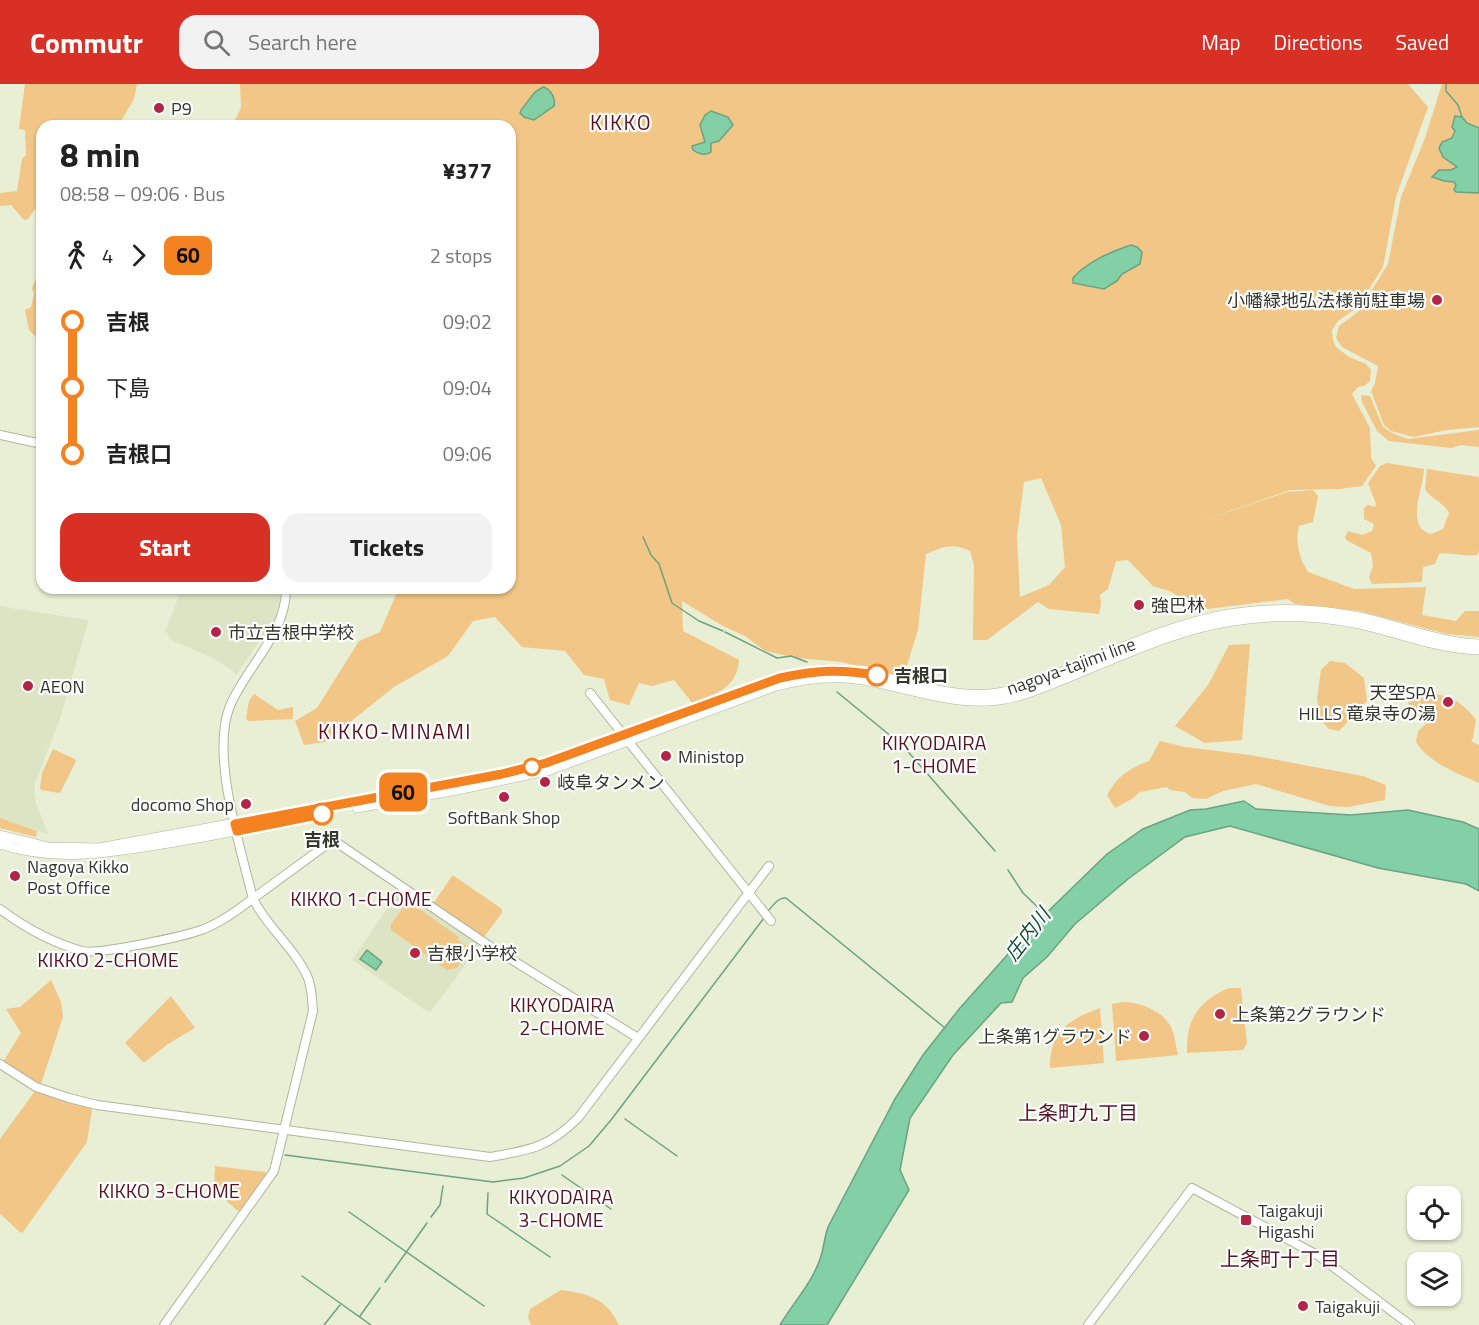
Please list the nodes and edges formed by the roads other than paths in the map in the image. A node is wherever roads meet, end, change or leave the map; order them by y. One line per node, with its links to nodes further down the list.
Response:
1 (0, 435): 2 (street)
2 (36, 443)
3 (286, 594): 8 (street)
4 (1479, 644): 7 (main road, nagoya-tajimi line)
5 (1479, 650): 7 (main road, nagoya-tajimi line)
6 (590, 693): 7 (street)
7 (627, 738): 8 (main road, nagoya-tajimi line); 12 (street)
8 (236, 827): 9 (main road, nagoya-tajimi line); 10 (main road, nagoya-tajimi line); 13 (street)
9 (0, 835)
10 (0, 844)
11 (769, 866): 12 (street)
12 (749, 893): 15 (street); 16 (street)
13 (253, 899): 14 (street); 16 (street); 18 (street)
14 (0, 909)
15 (768, 917)
16 (638, 1038): 18 (street)
17 (0, 1064): 18 (street)
18 (285, 1129): 19 (street)
19 (164, 1325)
20 (1088, 1325): 21 (street)
21 (1410, 1325)

